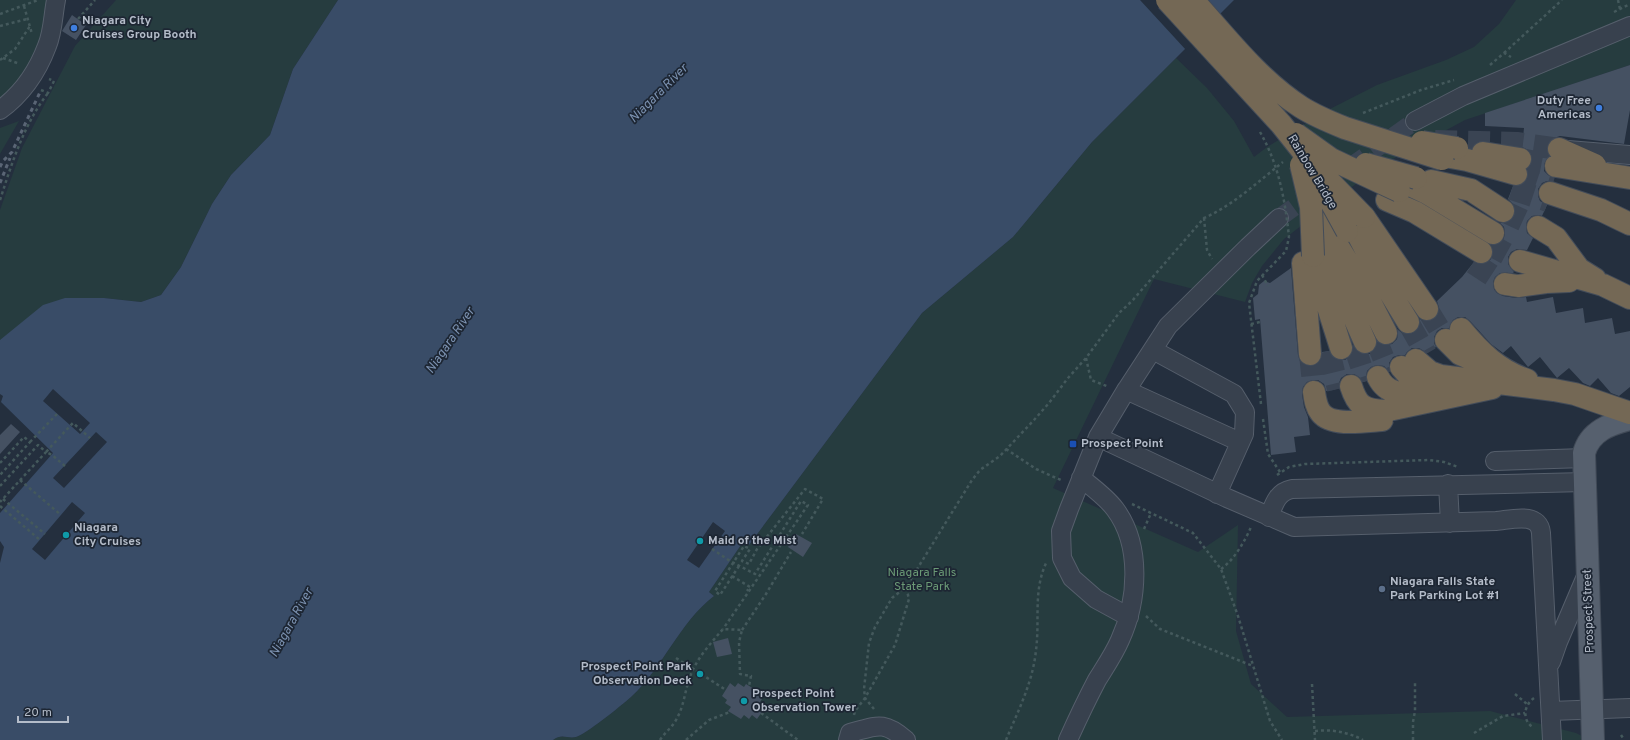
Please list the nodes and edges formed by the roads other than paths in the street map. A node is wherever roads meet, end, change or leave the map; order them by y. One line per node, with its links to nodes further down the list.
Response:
1 (56, 0): 5 (street)
2 (1167, 0): 8 (highway, Rainbow Bridge, bridge)
3 (1193, 0): 7 (highway, bridge)
4 (1630, 26): 6 (street)
5 (0, 110)
6 (1415, 121)
7 (1362, 133): 9 (highway, bridge); 9 (highway, bridge)
8 (1305, 150): 14 (highway, bridge); 14 (highway, bridge); 15 (highway, bridge); 18 (highway, Rainbow Bridge, bridge); 18 (highway); 18 (highway, bridge)
9 (1449, 152): 11 (highway)
10 (1630, 155): 12 (street); 13 (street)
11 (1517, 170)
12 (1555, 172): 13 (highway); 13 (highway); 17 (highway); 17 (highway)
13 (1626, 179)
14 (1405, 190): 14 (highway)
15 (1316, 206): 18 (highway, bridge); 18 (highway)
16 (1279, 218): 22 (street)
17 (1623, 220)
18 (1338, 240): 21 (highway); 21 (highway, Rainbow Bridge); 21 (highway); 21 (highway)
19 (1575, 276): 19 (highway); 20 (highway)
20 (1615, 291)
21 (1379, 332)
22 (1152, 350): 26 (street); 33 (street)
23 (1401, 364): 24 (highway); 25 (highway); 27 (highway); 27 (highway); 30 (highway)
24 (1480, 384): 25 (highway); 27 (highway); 27 (highway)
25 (1543, 388): 29 (highway)
26 (1126, 390): 32 (street); 33 (street)
27 (1438, 391): 30 (highway)
28 (1314, 392): 30 (highway)
29 (1630, 412)
30 (1382, 420)
31 (1630, 420): 34 (main road)
32 (1098, 437): 36 (street); 39 (street)
33 (1240, 442): 39 (street)
34 (1584, 458): 35 (street); 37 (main road, Prospect Street)
35 (1495, 461)
36 (1074, 481): 43 (street); 43 (street)
37 (1585, 482): 38 (street); 42 (main road, Prospect Street)
38 (1448, 484): 40 (street); 41 (street)
39 (1217, 494): 40 (street)
40 (1263, 514): 41 (street)
41 (1450, 522): 44 (street)
42 (1588, 572): 44 (street); 46 (main road, Prospect Street)
43 (1136, 614): 51 (street)
44 (1548, 670): 47 (street)
45 (1630, 708): 46 (street)
46 (1592, 710): 47 (street); 52 (main road, Prospect Street)
47 (1551, 711): 48 (street)
48 (1545, 735)
49 (848, 740): 50 (street)
50 (906, 740)
51 (1068, 740)
52 (1593, 740)

